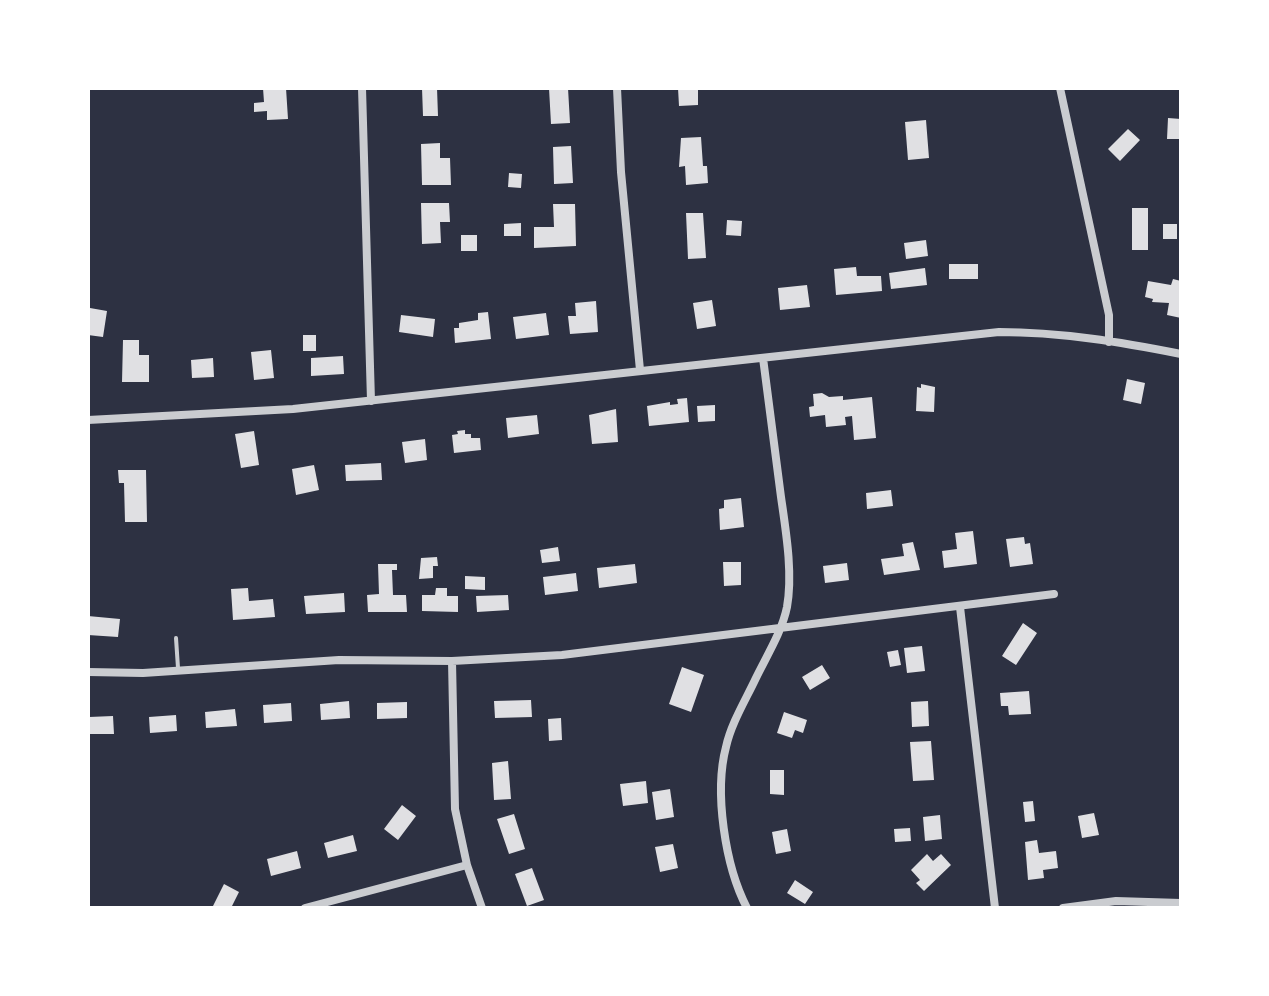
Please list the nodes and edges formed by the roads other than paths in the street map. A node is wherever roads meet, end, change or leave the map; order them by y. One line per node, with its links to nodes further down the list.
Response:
1 (362, 88): 8 (street)
2 (617, 88): 7 (street)
3 (1060, 88): 4 (street)
4 (1109, 342): 5 (street); 6 (street)
5 (1181, 354)
6 (763, 358): 7 (street); 12 (street)
7 (640, 370): 8 (street)
8 (371, 401): 9 (street)
9 (88, 420)
10 (1054, 594): 11 (street)
11 (960, 607): 12 (street); 22 (street)
12 (780, 629): 14 (street); 21 (street)
13 (176, 638): 15 (lane)
14 (452, 661): 15 (street); 17 (street)
15 (178, 671): 16 (street)
16 (88, 672)
17 (467, 865): 19 (street); 20 (street)
18 (1181, 903): 23 (street)
19 (305, 908)
20 (482, 908)
21 (747, 908)
22 (995, 908)
23 (1063, 908)

